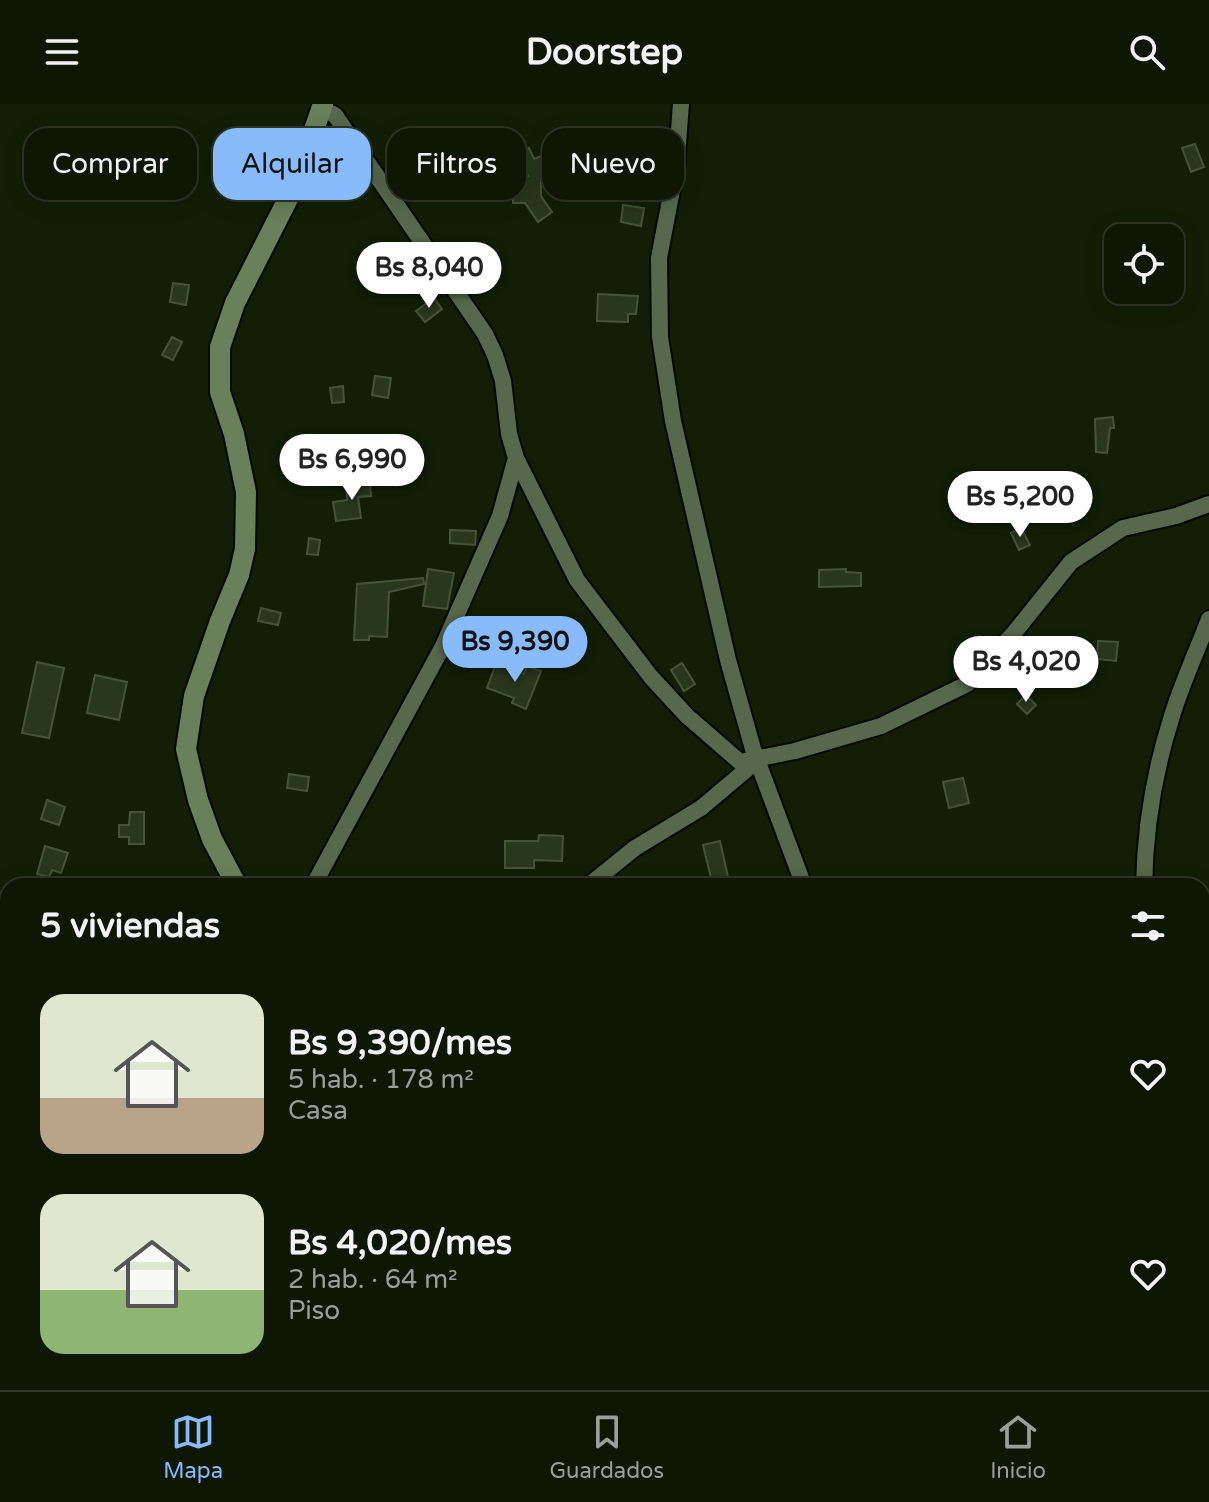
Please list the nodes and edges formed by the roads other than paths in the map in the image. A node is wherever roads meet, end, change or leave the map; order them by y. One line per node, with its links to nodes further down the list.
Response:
1 (681, 104): 6 (street)
2 (322, 106): 3 (street); 7 (main road)
3 (516, 458): 6 (street); 8 (street)
4 (1209, 504): 6 (street)
5 (1209, 619): 11 (street)
6 (758, 760): 9 (street); 10 (street)
7 (233, 878)
8 (317, 878)
9 (598, 878)
10 (801, 878)
11 (1144, 878)

